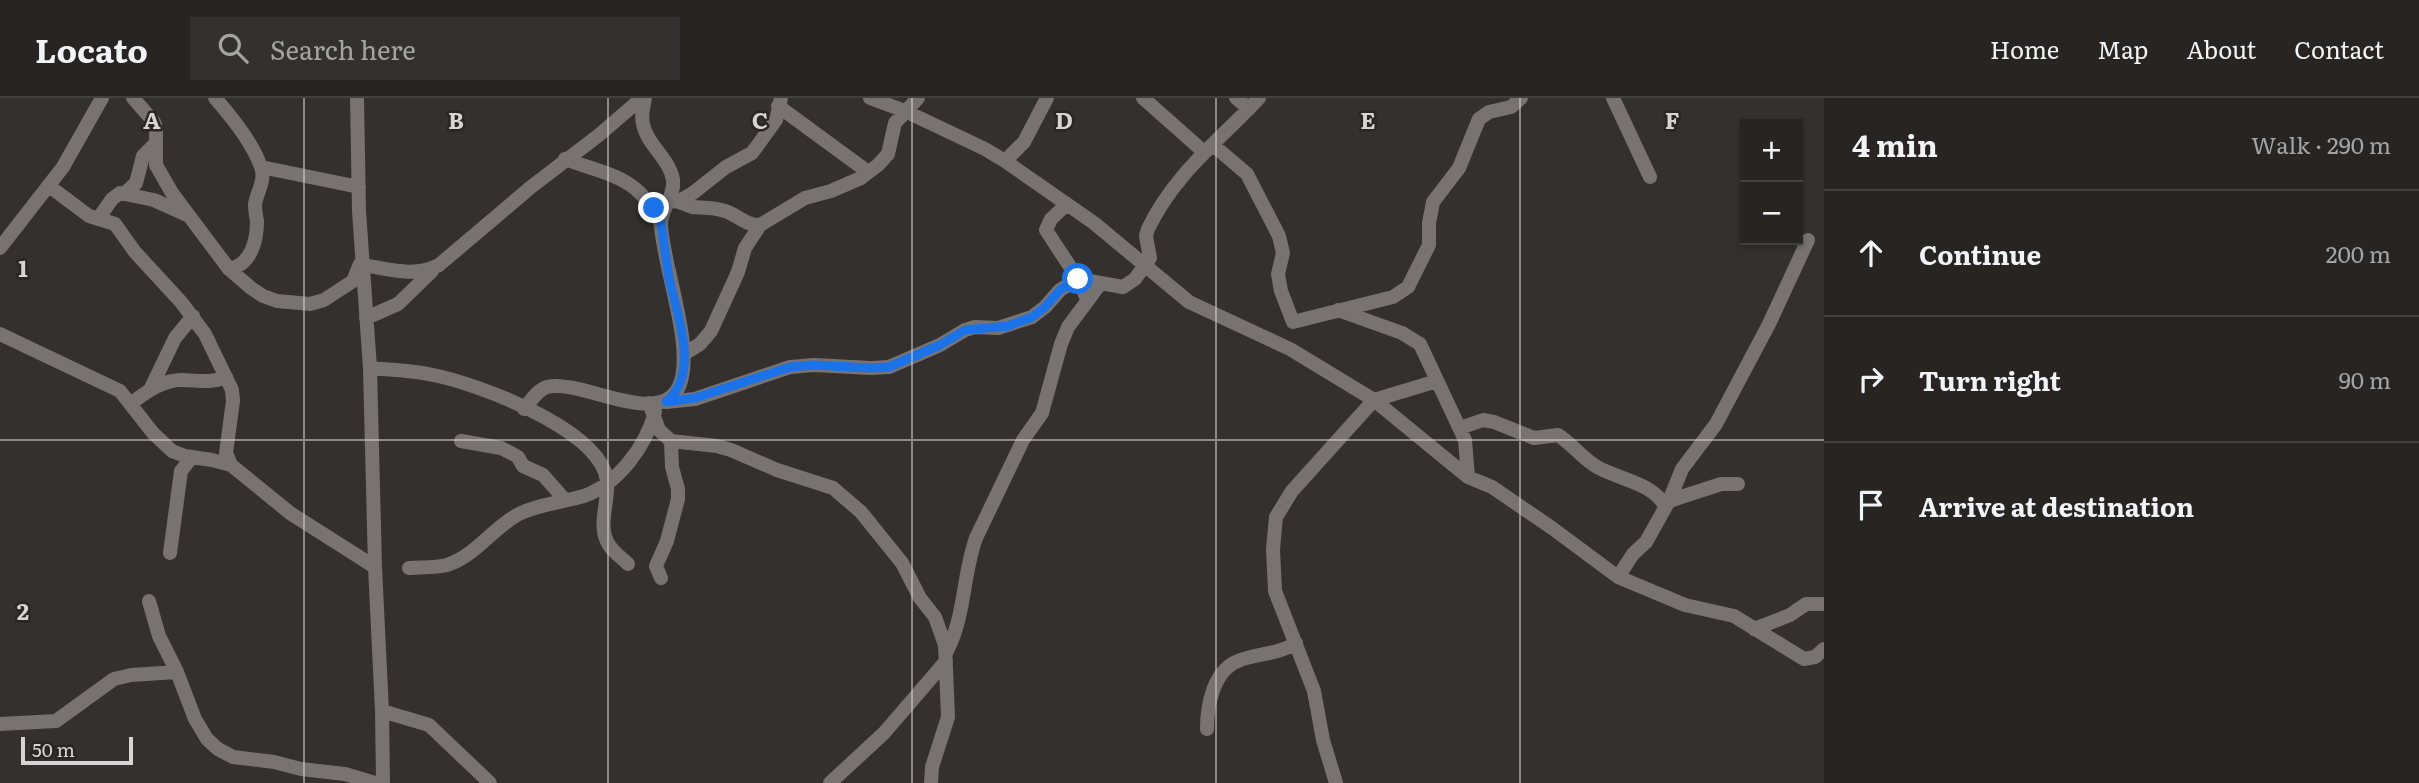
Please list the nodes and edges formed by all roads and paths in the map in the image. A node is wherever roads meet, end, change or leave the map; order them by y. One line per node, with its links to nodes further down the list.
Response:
1 (102, 98): 23 (street)
2 (133, 98): 16 (street)
3 (215, 98): 20 (street)
4 (357, 98): 24 (street)
5 (643, 98): 18 (street); 26 (street)
6 (870, 98): 15 (street)
7 (918, 98): 15 (street)
8 (1047, 98): 19 (street)
9 (1143, 98): 17 (street)
10 (1236, 98): 14 (street)
11 (1521, 98): 41 (street)
12 (1613, 98): 22 (street)
13 (780, 102): 21 (street); 26 (street)
14 (1254, 103): 17 (street)
15 (905, 111): 19 (street); 21 (street)
16 (155, 144): 25 (street); 28 (street)
17 (1209, 149): 36 (street); 41 (street)
18 (565, 159): 30 (street); 35 (street)
19 (1005, 161): 27 (street)
20 (261, 167): 24 (street); 37 (street)
21 (868, 172): 31 (street)
22 (1650, 177)
23 (49, 186): 29 (street); 33 (street)
24 (359, 187): 34 (street)
25 (125, 193): 28 (street); 29 (street)
26 (674, 201): 30 (street); 31 (street)
27 (1067, 204): 36 (street); 38 (street)
28 (187, 215): 37 (street)
29 (98, 219): 42 (street)
30 (661, 223): 45 (street)
31 (760, 225): 45 (street)
32 (1808, 240): 64 (street)
33 (0, 248)
34 (363, 262): 35 (street); 37 (street); 43 (street)
35 (439, 265): 43 (street)
36 (1145, 265): 39 (street); 50 (street)
37 (229, 269)
38 (1078, 279): 39 (street); 40 (street); 51 (street)
39 (1100, 284): 40 (street)
40 (1087, 299): 76 (street)
41 (1338, 310): 48 (street)
42 (193, 316): 47 (street); 49 (street)
43 (366, 318): 46 (street)
44 (0, 334): 52 (street)
45 (684, 354): 51 (street)
46 (370, 368): 53 (street); 67 (street)
47 (226, 377): 49 (street); 59 (street)
48 (1437, 381): 50 (street); 55 (street)
49 (150, 390): 52 (street)
50 (1374, 400): 60 (street); 74 (street)
51 (658, 402): 53 (street); 54 (street)
52 (131, 404): 58 (street)
53 (524, 409): 61 (street)
54 (653, 419): 57 (street); 61 (street)
55 (1460, 428): 60 (street); 64 (street)
56 (461, 441): 63 (street)
57 (671, 441): 70 (street); 76 (street)
58 (192, 457): 59 (street); 65 (street)
59 (231, 465): 67 (street)
60 (1468, 477): 69 (street)
61 (607, 483): 63 (street); 66 (street)
62 (1738, 484): 64 (street)
63 (565, 500): 68 (street)
64 (1667, 503): 69 (street)
65 (170, 553)
66 (628, 564)
67 (375, 567): 78 (street)
68 (409, 568)
69 (1618, 577): 73 (street)
70 (661, 578)
71 (149, 601): 77 (street)
72 (1824, 604): 73 (street)
73 (1754, 629): 75 (street)
74 (1296, 643): 80 (street); 81 (street)
75 (1824, 649)
76 (946, 657): 85 (street); 86 (street)
77 (177, 672): 79 (street); 82 (street)
78 (382, 711): 83 (street); 84 (street)
79 (0, 724)
80 (1207, 729)
81 (1332, 781)
82 (375, 783)
83 (383, 783)
84 (490, 783)
85 (830, 783)
86 (931, 783)

